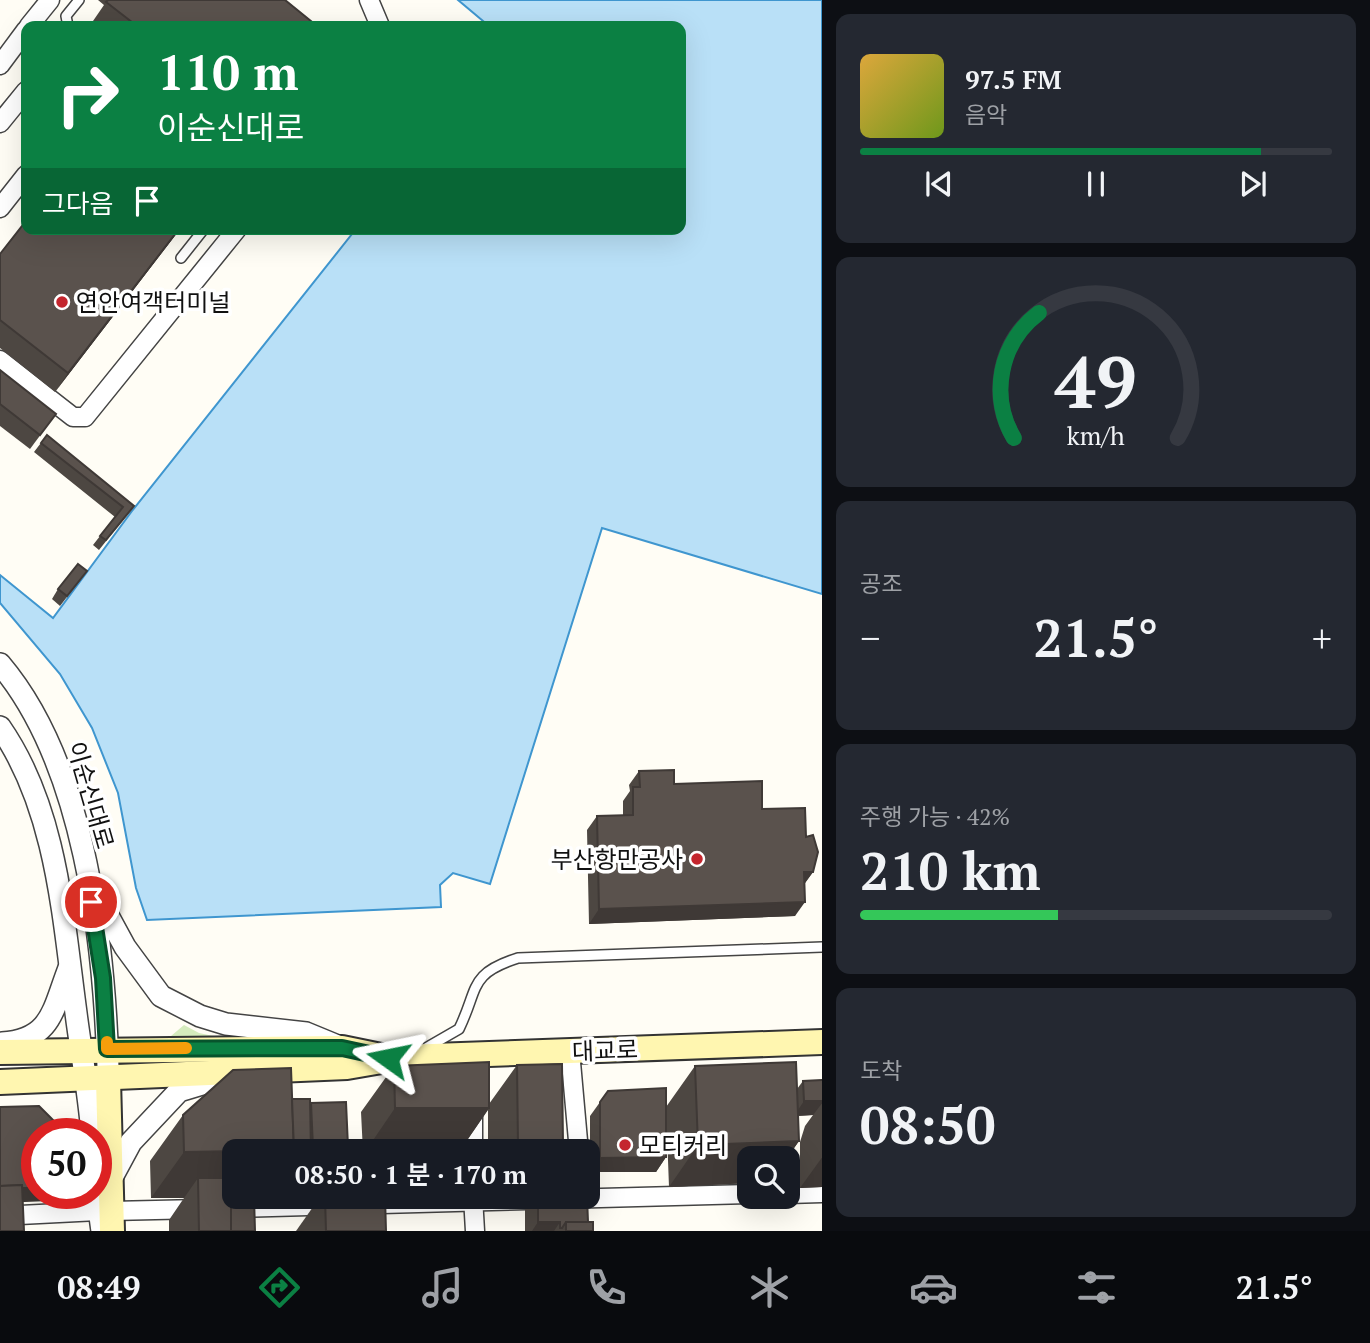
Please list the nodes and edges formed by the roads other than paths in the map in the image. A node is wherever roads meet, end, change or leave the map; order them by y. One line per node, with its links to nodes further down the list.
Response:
1 (50, 0): 3 (street)
2 (79, 0): 4 (lane)
3 (34, 21)
4 (67, 21)
5 (21, 37): 6 (street)
6 (0, 65)
7 (21, 97): 8 (street)
8 (0, 122)
9 (21, 181): 10 (street)
10 (0, 208)
11 (199, 235): 13 (lane)
12 (232, 235): 14 (street)
13 (181, 258)
14 (0, 360)
15 (0, 664): 17 (street, 이순신대로)
16 (0, 727): 19 (street, 이순신대로)
17 (86, 876): 24 (street); 25 (street, 이순신대로)
18 (822, 947): 29 (lane)
19 (69, 966): 22 (street); 26 (street, 이순신대로)
20 (822, 1035): 23 (street)
21 (822, 1042): 23 (main road, 대교로)
22 (0, 1043)
23 (789, 1043): 27 (main road, 대교로)
24 (342, 1048): 25 (main road, 대교로); 29 (main road, 대교로)
25 (107, 1049): 26 (main road, 대교로); 31 (street, 이순신대로)
26 (80, 1050): 28 (main road, 대교로); 31 (street, 이순신대로)
27 (570, 1051): 29 (main road, 대교로); 37 (street)
28 (0, 1052)
29 (397, 1057): 30 (main road, 대교로)
30 (243, 1073): 31 (main road, 대교로); 38 (street)
31 (97, 1080): 32 (main road, 대교로); 34 (street, 이순신대로); 35 (main road)
32 (0, 1082)
33 (473, 1097): 36 (street)
34 (93, 1118)
35 (99, 1118)
36 (473, 1139)
37 (578, 1139)
38 (112, 1170)
39 (822, 1193): 40 (street)
40 (800, 1194)
41 (737, 1195): 42 (street)
42 (600, 1198)
43 (233, 1209): 49 (street)
44 (244, 1209): 50 (street)
45 (474, 1209): 51 (street)
46 (583, 1209): 48 (street)
47 (0, 1216): 49 (street)
48 (584, 1220)
49 (106, 1221)
50 (245, 1231)
51 (475, 1231)

